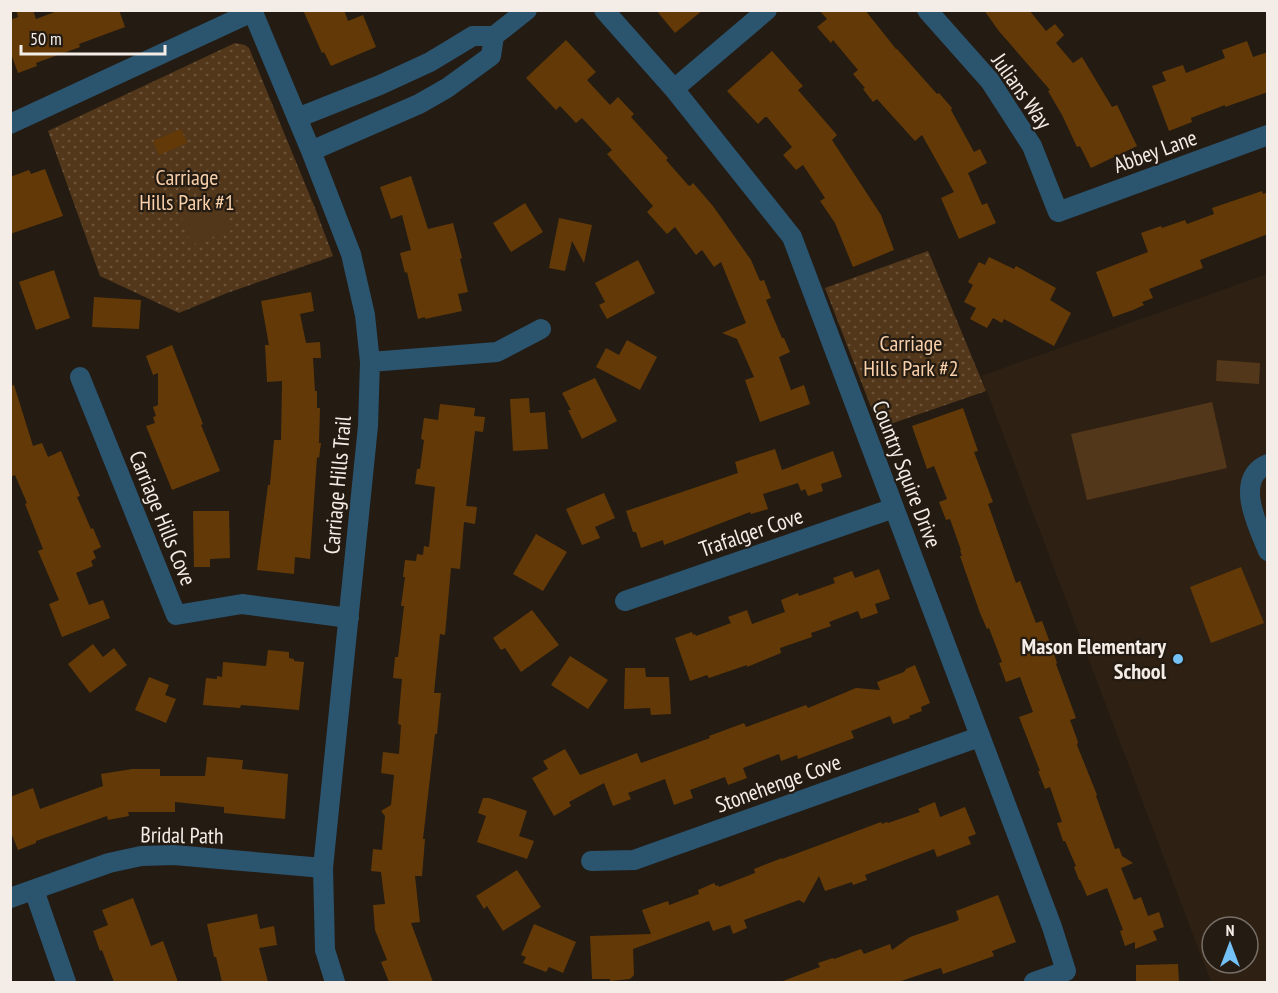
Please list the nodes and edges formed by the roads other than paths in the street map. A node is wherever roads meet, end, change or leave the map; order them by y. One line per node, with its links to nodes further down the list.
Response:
1 (527, 10): 6 (street)
2 (604, 10): 7 (street, Country Squire Drive)
3 (767, 10): 7 (street)
4 (927, 10): 12 (street, Julians Way)
5 (252, 11): 8 (street, Carriage Hills Trail); 9 (street)
6 (494, 36): 8 (street); 11 (street)
7 (674, 89): 17 (street, Country Squire Drive)
8 (297, 118): 11 (street, Carriage Hills Trail)
9 (10, 124)
10 (1268, 135): 12 (street, Abbey Lane)
11 (312, 151): 14 (street, Carriage Hills Trail)
12 (1058, 212)
13 (541, 329): 14 (street)
14 (370, 362): 20 (street, Carriage Hills Trail)
15 (80, 377): 20 (street, Carriage Hills Cove)
16 (1268, 464): 18 (street)
17 (894, 508): 19 (street, Trafalger Cove); 21 (street, Country Squire Drive)
18 (1268, 551)
19 (625, 601)
20 (349, 618): 23 (street, Carriage Hills Trail)
21 (979, 737): 22 (street, Stonehenge Cove); 28 (street, Country Squire Drive)
22 (591, 861)
23 (323, 868): 24 (street, Bridal Path); 27 (street, Carriage Hills Trail)
24 (34, 890): 25 (street, Bridal Path); 26 (street)
25 (10, 898)
26 (66, 982)
27 (335, 982)
28 (1034, 982)

